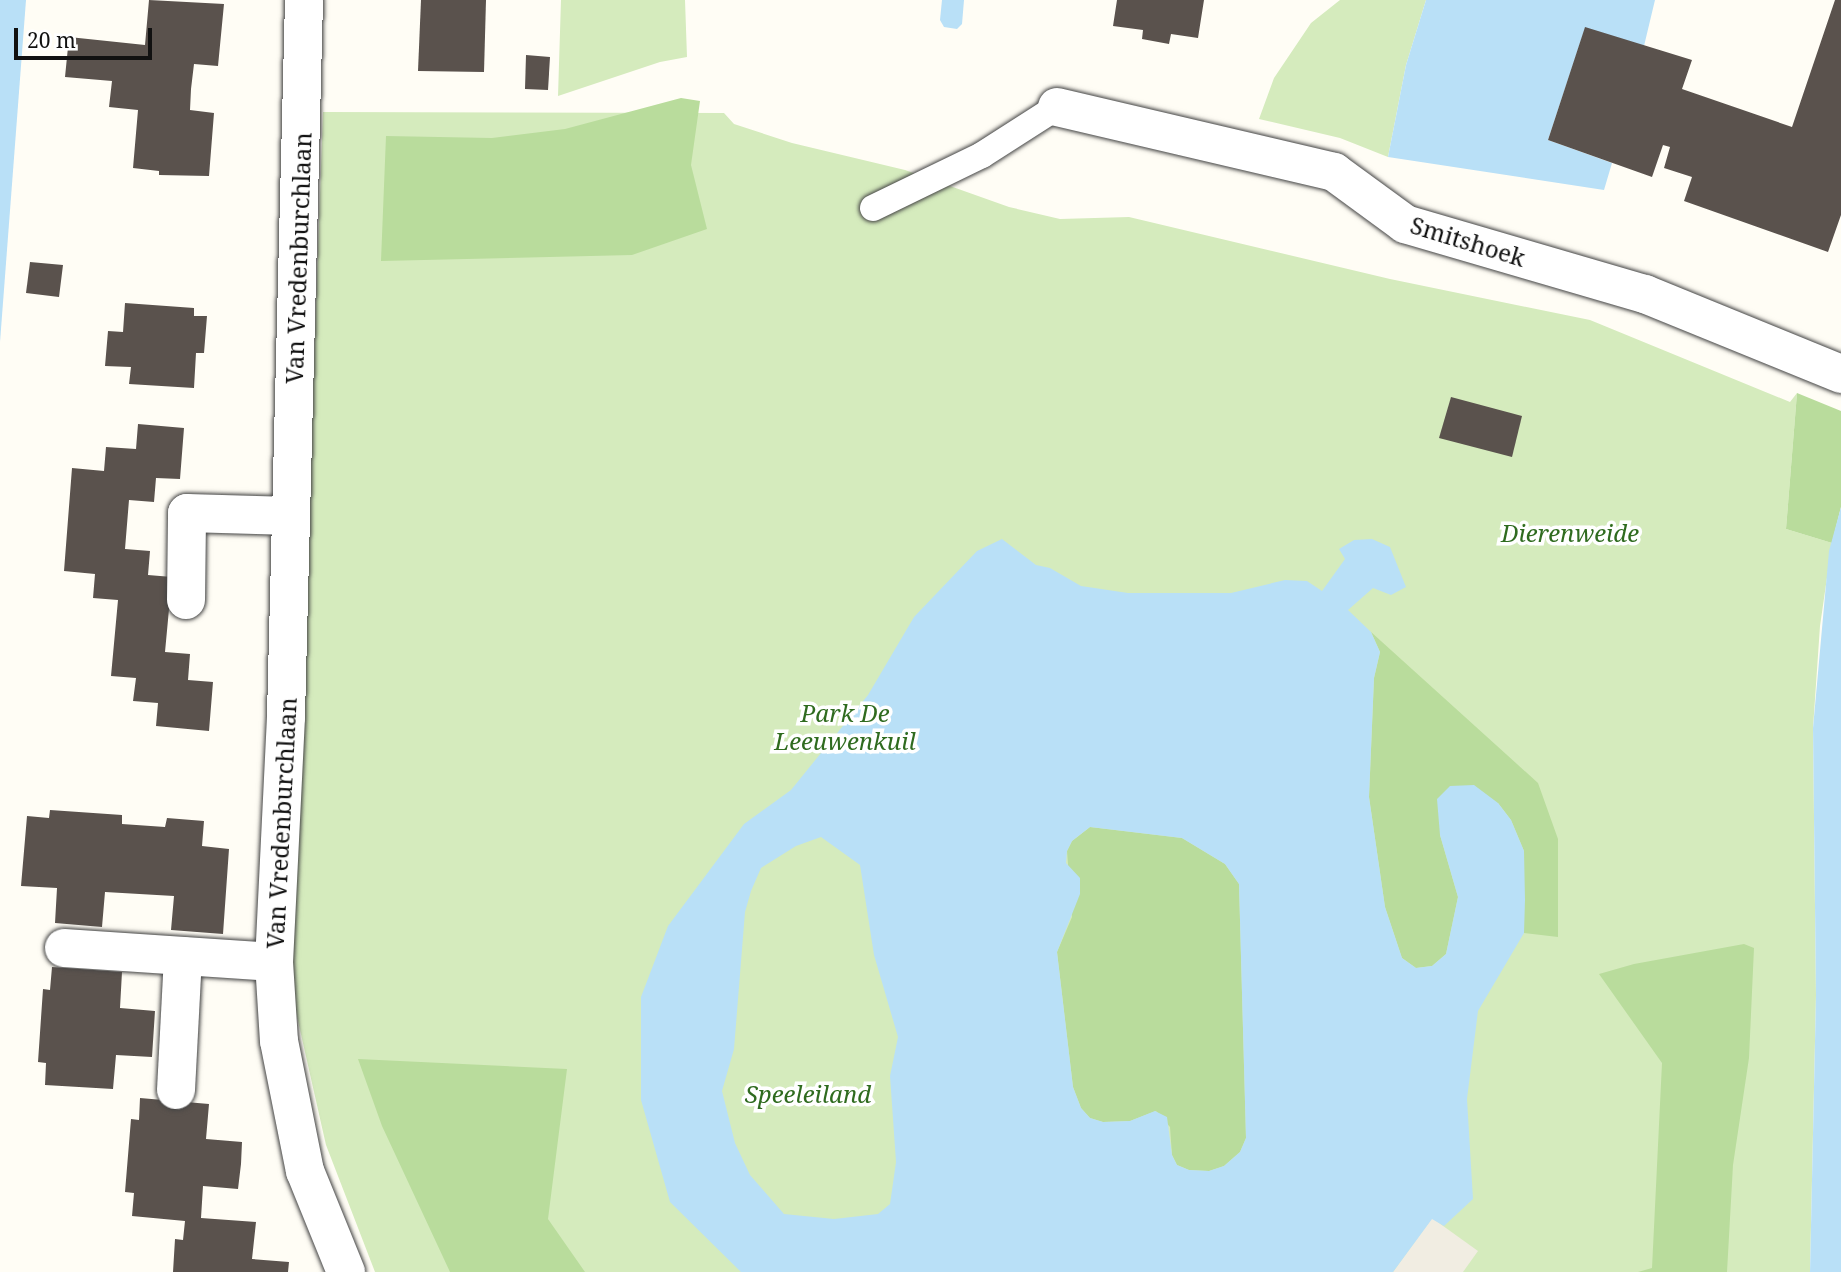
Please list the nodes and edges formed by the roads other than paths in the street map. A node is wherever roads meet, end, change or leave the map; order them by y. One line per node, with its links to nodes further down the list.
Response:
1 (304, 0): 5 (street, Van Vredenburchlaan)
2 (1056, 107): 3 (lane); 4 (street, Smitshoek)
3 (873, 208)
4 (1841, 374)
5 (291, 516): 6 (street); 9 (street, Van Vredenburchlaan)
6 (186, 600)
7 (64, 948): 8 (street, Van Vredenburchlaan)
8 (183, 956): 9 (street, Van Vredenburchlaan); 10 (street)
9 (274, 962): 11 (street, Van Vredenburchlaan)
10 (176, 1090)
11 (346, 1272)

